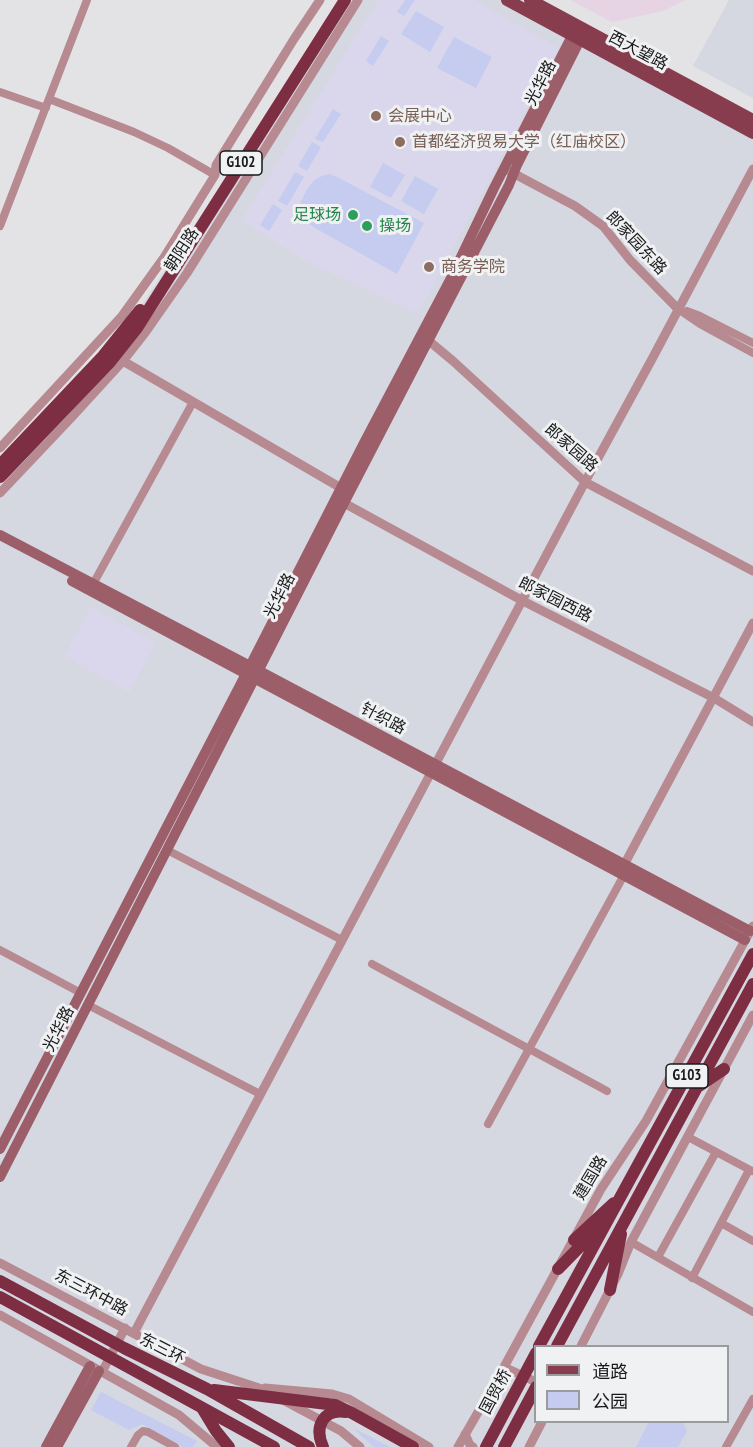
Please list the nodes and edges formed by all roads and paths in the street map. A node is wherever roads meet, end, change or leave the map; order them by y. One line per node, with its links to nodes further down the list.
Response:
1 (87, 0): 10 (street)
2 (320, 0): 16 (street, 朝阳路)
3 (336, 0): 19 (highway, 朝阳路 / G102)
4 (345, 0): 19 (highway, 朝阳路 / G102)
5 (358, 0): 19 (street, 朝阳路)
6 (507, 0): 8 (main road, 西大望路)
7 (530, 0): 8 (main road, 西大望路)
8 (579, 32): 12 (main road, 西大望路); 13 (main road, 西大望路); 15 (main road, 光华路)
9 (0, 92): 11 (street)
10 (50, 99): 11 (street); 16 (street)
11 (46, 108): 17 (street)
12 (753, 120)
13 (753, 133)
14 (753, 168): 18 (street)
15 (509, 171): 18 (street, 郎家园东路); 20 (main road, 光华路)
16 (215, 175): 19 (street, 朝阳路)
17 (0, 226)
18 (678, 309): 21 (street, 郎家园东路); 22 (street, 郎家园东路); 28 (street)
19 (134, 325): 23 (street, 朝阳路); 25 (street, 朝阳路); 26 (highway, 朝阳路 / G102); 27 (highway, 朝阳路 / G102)
20 (425, 337): 28 (street, 郎家园路); 29 (main road, 光华路); 31 (main road, 光华路)
21 (753, 343)
22 (753, 353)
23 (123, 361): 24 (street); 30 (street, 朝阳路)
24 (193, 402): 29 (street); 35 (street)
25 (0, 448)
26 (0, 465)
27 (0, 477)
28 (585, 482): 34 (street, 郎家园路); 36 (street)
29 (341, 488): 38 (main road, 光华路)
30 (0, 492)
31 (344, 503): 36 (street, 郎家园西路); 38 (main road, 光华路)
32 (0, 535): 35 (main road, 针织路)
33 (0, 542): 35 (main road, 针织路)
34 (753, 571)
35 (92, 587): 38 (main road, 针织路)
36 (523, 601): 39 (street, 郎家园西路); 41 (street)
37 (753, 623): 39 (street)
38 (252, 672): 41 (main road, 针织路); 42 (main road, 光华路); 50 (main road, 光华路)
39 (714, 698): 40 (street, 郎家园西路); 43 (street)
40 (753, 722)
41 (434, 768): 43 (main road, 针织路); 45 (street)
42 (167, 850): 45 (street); 51 (main road, 光华路)
43 (624, 870): 44 (main road, 针织路); 53 (street)
44 (749, 932): 68 (street, 建国路)
45 (342, 940): 57 (street)
46 (0, 950): 50 (street)
47 (753, 954): 64 (highway, G103)
48 (372, 964): 53 (street)
49 (753, 984): 55 (highway, G103)
50 (81, 993): 60 (main road, 光华路)
51 (88, 1005): 57 (street); 63 (main road, 光华路)
52 (753, 1015): 54 (street)
53 (529, 1049): 56 (street); 58 (street)
54 (724, 1069): 55 (highway); 59 (street)
55 (696, 1089): 66 (highway, G103)
56 (607, 1091)
57 (260, 1094): 80 (street)
58 (488, 1124)
59 (688, 1137): 61 (street); 70 (street)
60 (0, 1149)
61 (716, 1152): 62 (street); 71 (street)
62 (751, 1171): 67 (street)
63 (0, 1177)
64 (621, 1197): 65 (highway, G103); 68 (highway)
65 (612, 1214): 73 (highway); 81 (highway, G103)
66 (624, 1221): 76 (highway); 82 (highway, G103)
67 (721, 1223): 69 (street); 74 (street)
68 (574, 1240): 73 (street, 建国路)
69 (753, 1240)
70 (631, 1242): 71 (street); 76 (street)
71 (658, 1257): 74 (street)
72 (0, 1263): 80 (street, 东三环中路)
73 (558, 1269): 85 (street, 建国路)
74 (692, 1278): 78 (street)
75 (0, 1281): 89 (highway, 东三环)
76 (610, 1290): 83 (street)
77 (0, 1296): 92 (highway, 东三环)
78 (753, 1312)
79 (0, 1315): 86 (street)
80 (129, 1331): 86 (street); 88 (street, 东三环中路)
81 (540, 1345)
82 (558, 1345)
83 (582, 1345)
84 (534, 1357): 95 (highway, 国贸桥)
85 (504, 1367): 87 (street); 96 (street, 建国路)
86 (97, 1370): 97 (main road); 98 (main road); 101 (street)
87 (534, 1381)
88 (259, 1388): 106 (street, 东三环中路); 108 (street)
89 (207, 1389): 93 (highway); 104 (highway, 东三环)
90 (534, 1391): 113 (highway, 国贸桥)
91 (753, 1399): 115 (street)
92 (202, 1407): 102 (highway); 103 (highway, 东三环)
93 (352, 1413): 105 (highway); 107 (highway)
94 (541, 1423): 114 (street)
95 (497, 1426): 111 (highway); 112 (highway, 国贸桥)
96 (465, 1434): 109 (street, 建国路); 110 (street)
97 (46, 1447)
98 (57, 1447)
99 (131, 1447): 100 (street)
100 (175, 1447)
101 (217, 1447)
102 (229, 1447)
103 (274, 1447)
104 (309, 1447)
105 (323, 1447)
106 (360, 1447)
107 (413, 1447)
108 (429, 1447)
109 (458, 1447)
110 (473, 1447)
111 (479, 1447)
112 (486, 1447)
113 (504, 1447)
114 (529, 1447)
115 (726, 1447)

